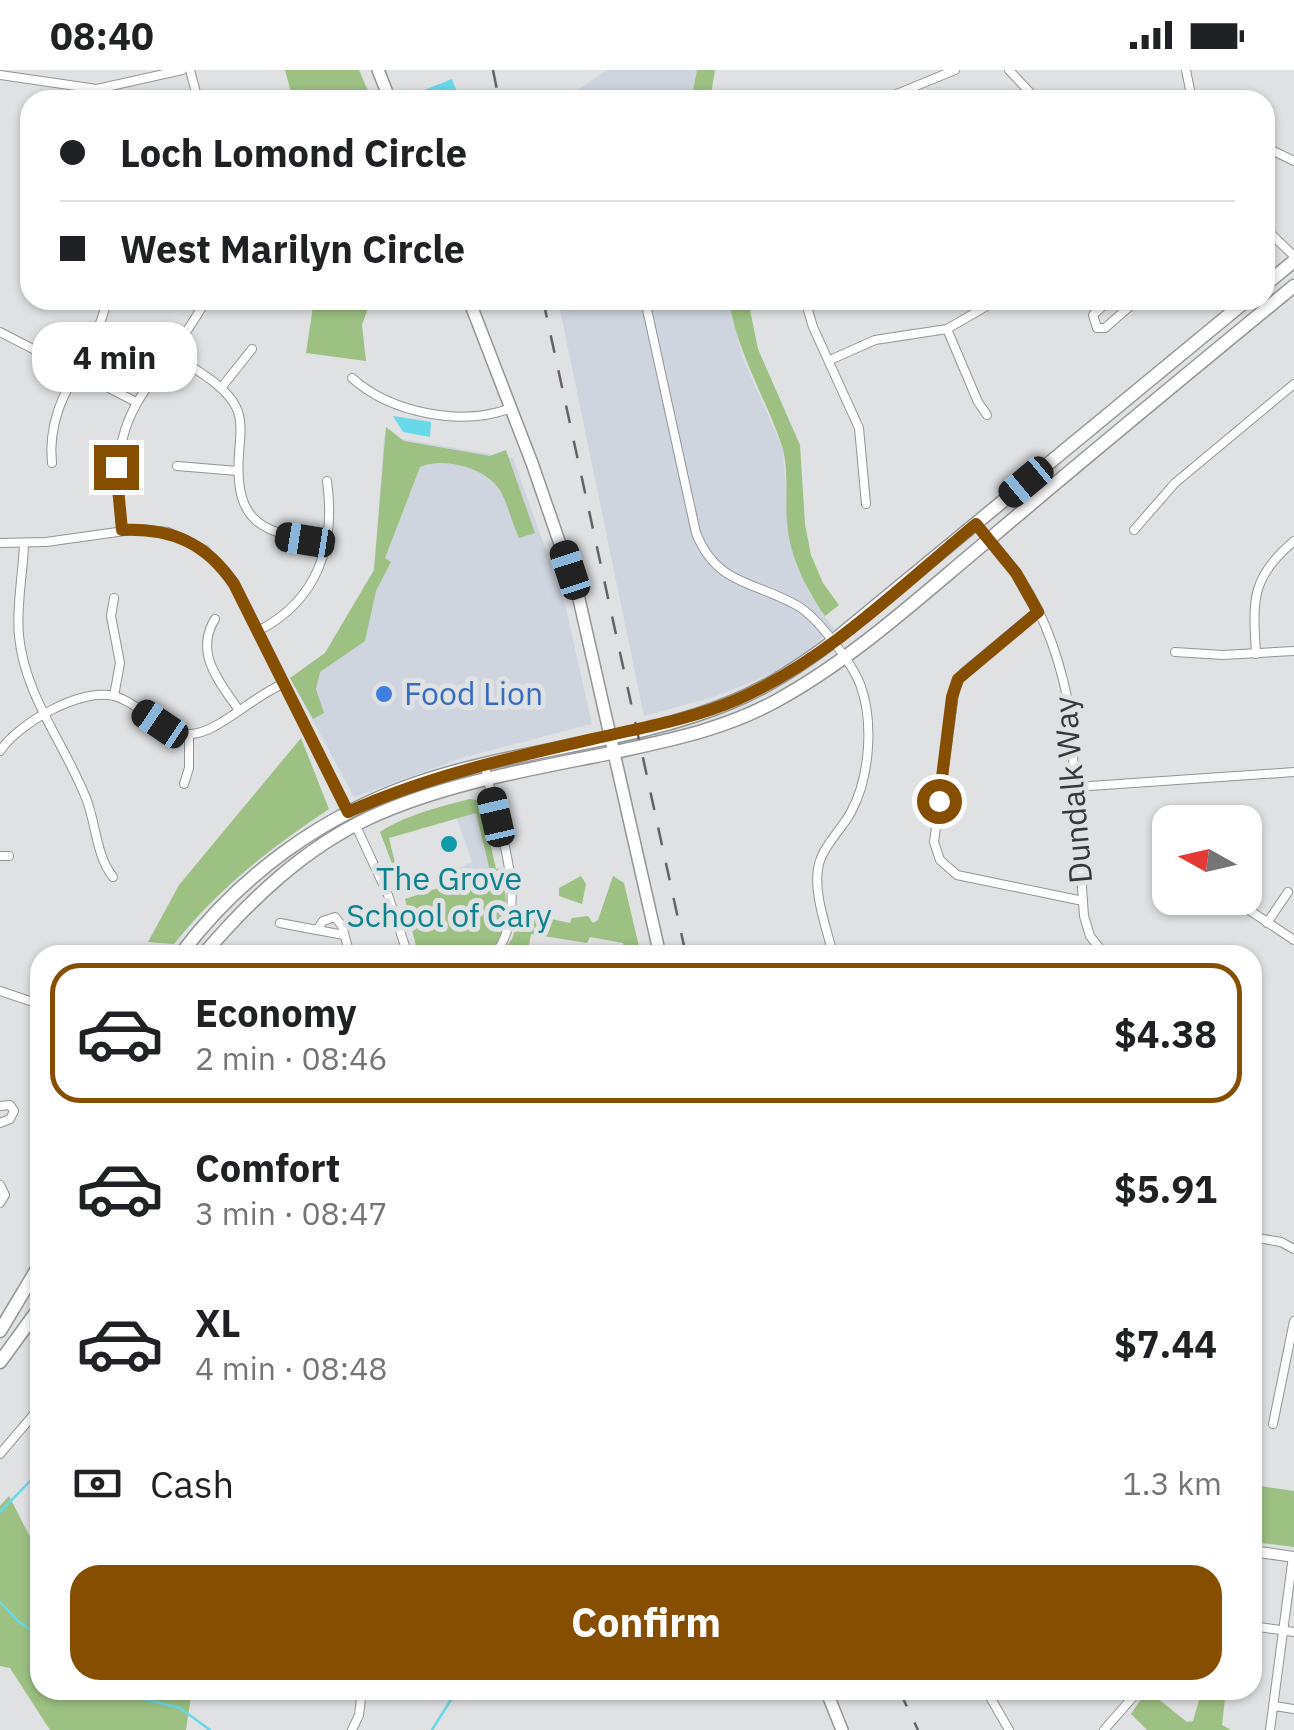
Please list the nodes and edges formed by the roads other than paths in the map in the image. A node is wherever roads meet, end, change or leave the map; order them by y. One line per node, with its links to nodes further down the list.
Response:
1 (182, 70): 4 (street)
2 (955, 70): 5 (street)
3 (1009, 70): 6 (street)
4 (0, 75)
5 (901, 90)
6 (1027, 90)
7 (1275, 239): 8 (street)
8 (1294, 259): 9 (main road)
9 (1275, 276)
10 (104, 310): 25 (street)
11 (199, 310): 23 (street)
12 (472, 310): 30 (main road)
13 (647, 310): 49 (street)
14 (808, 310): 24 (street)
15 (980, 310): 20 (street)
16 (1099, 310): 17 (street)
17 (1125, 310)
18 (1235, 310): 37 (main road)
19 (1265, 310): 40 (main road)
20 (947, 329): 24 (street); 31 (street)
21 (0, 332): 25 (street)
22 (252, 349): 28 (street)
23 (170, 352): 28 (street); 29 (street)
24 (830, 360): 36 (street)
25 (76, 369): 29 (street); 32 (street)
26 (352, 378): 30 (street)
27 (1294, 384): 39 (street)
28 (221, 388): 34 (street)
29 (136, 402): 38 (street)
30 (511, 408): 59 (main road)
31 (987, 415)
32 (52, 463)
33 (177, 466): 34 (street)
34 (238, 470): 43 (street)
35 (327, 481): 43 (street)
36 (866, 504)
37 (976, 524): 40 (street, Dundalk Way); 49 (main road)
38 (122, 530): 44 (street); 48 (street)
39 (1134, 530)
40 (988, 540): 46 (street, Dundalk Way); 53 (main road)
41 (1294, 542): 52 (street)
42 (0, 543): 44 (street)
43 (328, 543): 48 (street)
44 (24, 544): 57 (street)
45 (114, 598): 55 (street)
46 (1038, 612): 66 (street, Dundalk Way); 71 (street)
47 (215, 619): 56 (street)
48 (258, 631): 54 (street)
49 (832, 642): 53 (street); 59 (main road)
50 (1294, 651): 52 (street)
51 (1175, 652): 52 (street)
52 (1256, 654)
53 (843, 658): 61 (main road); 84 (street)
54 (283, 684): 56 (street); 67 (street)
55 (114, 696): 57 (street); 58 (street)
56 (238, 710): 58 (street)
57 (44, 716): 60 (street); 69 (street)
58 (189, 734): 65 (street)
59 (611, 735): 61 (main road); 62 (main road)
60 (0, 751)
61 (614, 752): 64 (main road); 83 (main road)
62 (484, 766): 64 (street); 67 (main road)
63 (1294, 772): 66 (street)
64 (488, 781): 68 (main road); 82 (street)
65 (184, 784)
66 (1076, 787): 71 (street, Dundalk Way)
67 (348, 812): 68 (street); 78 (main road)
68 (356, 825): 79 (main road); 81 (street)
69 (113, 876)
70 (1288, 892): 74 (street)
71 (1083, 901): 85 (street, Dundalk Way)
72 (1255, 915): 74 (street)
73 (280, 923): 75 (street)
74 (1267, 923): 77 (street)
75 (317, 930): 76 (street); 76 (street)
76 (344, 934): 80 (street)
77 (1294, 940)
78 (188, 945)
79 (212, 945)
80 (347, 945)
81 (405, 945)
82 (501, 945)
83 (658, 945)
84 (831, 945)
85 (1098, 945)
86 (0, 991): 87 (street)
87 (30, 1001)
88 (0, 1106): 89 (street)
89 (0, 1122)
90 (0, 1186): 91 (street)
91 (0, 1203)
92 (1262, 1239): 93 (street)
93 (1294, 1249)
94 (30, 1281): 97 (main road)
95 (30, 1321): 98 (main road)
96 (1294, 1321): 100 (street)
97 (0, 1331)
98 (0, 1362)
99 (30, 1419): 101 (street)
100 (1273, 1424)
101 (0, 1454)
102 (1262, 1552): 103 (street)
103 (1294, 1556): 105 (street)
104 (1262, 1628): 105 (street)
105 (1283, 1631): 106 (street); 112 (street)
106 (1294, 1632)
107 (361, 1700): 114 (street)
108 (829, 1700): 115 (street)
109 (830, 1700): 116 (main road)
110 (992, 1700): 117 (street)
111 (1130, 1700): 118 (street)
112 (1274, 1706): 113 (street); 119 (street)
113 (1294, 1709)
114 (352, 1730)
115 (834, 1730)
116 (842, 1730)
117 (1009, 1730)
118 (1104, 1730)
119 (1270, 1730)

